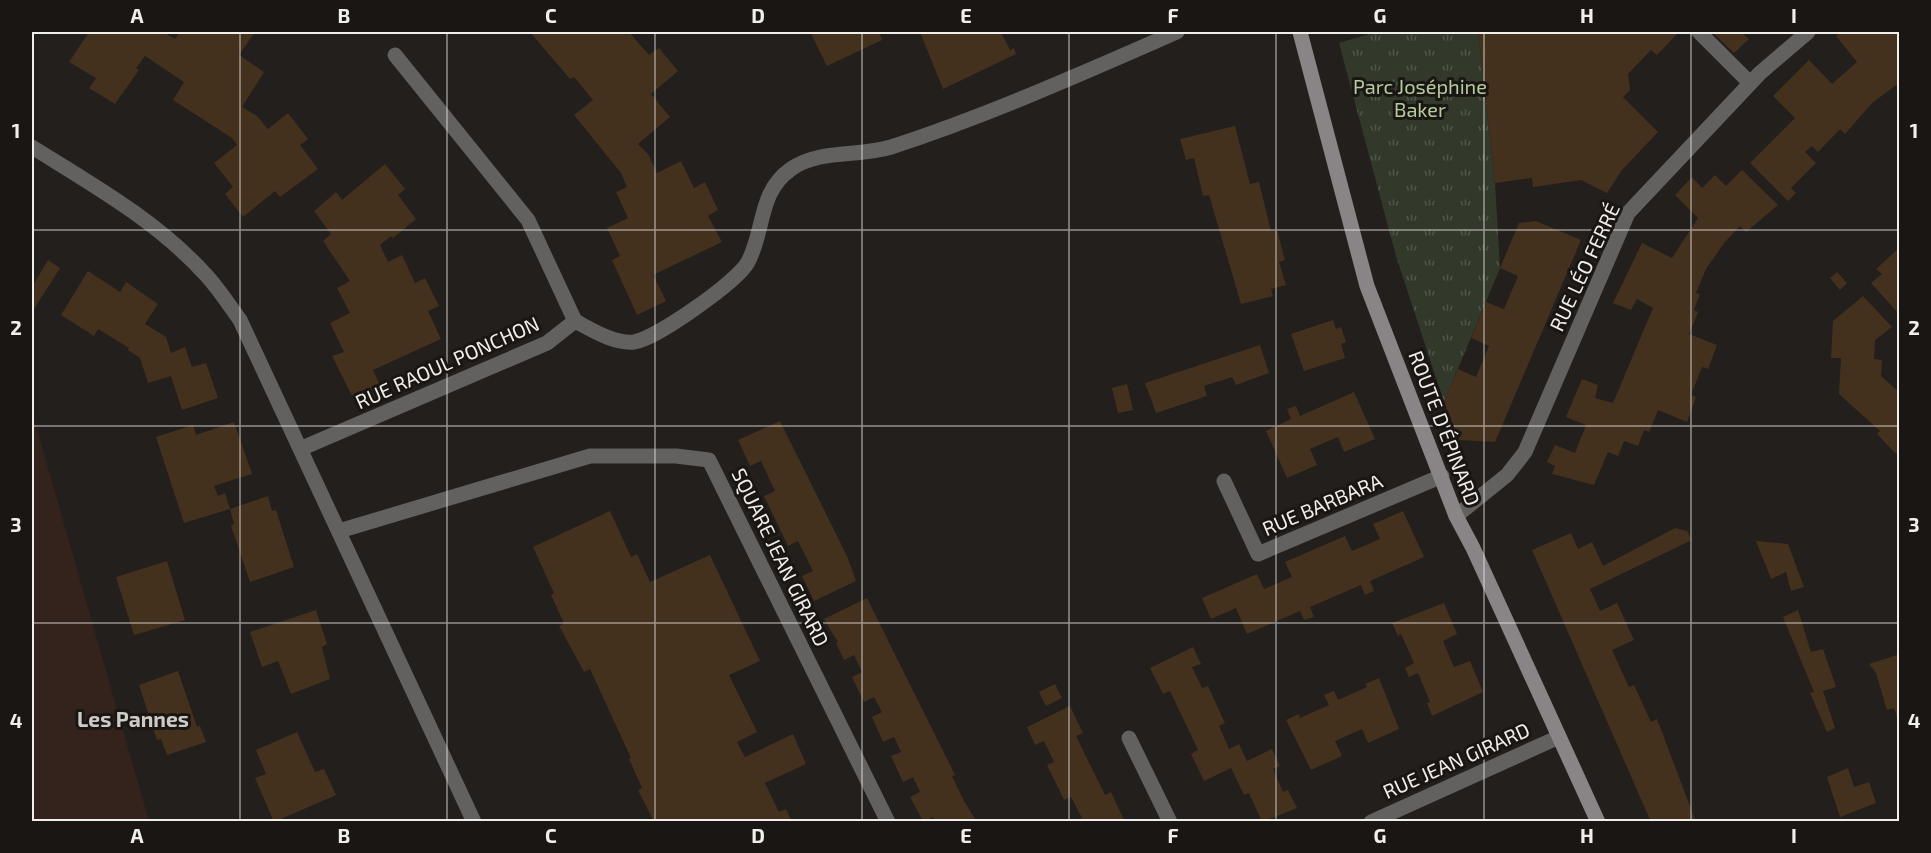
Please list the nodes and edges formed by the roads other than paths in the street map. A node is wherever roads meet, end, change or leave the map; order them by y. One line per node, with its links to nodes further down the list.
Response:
1 (1177, 32): 8 (street)
2 (1300, 32): 10 (main road, ROUTE D'ÉPINARD)
3 (1699, 32): 6 (street)
4 (1808, 32): 6 (street, RUE LÉO FERRÉ)
5 (395, 55): 8 (street)
6 (1750, 83): 12 (street, RUE LÉO FERRÉ)
7 (32, 147): 9 (street)
8 (575, 321): 9 (street, RUE RAOUL PONCHON)
9 (300, 449): 13 (street)
10 (1442, 476): 11 (street, RUE BARBARA); 12 (main road, ROUTE D'ÉPINARD)
11 (1224, 481)
12 (1456, 516): 14 (main road, ROUTE D'ÉPINARD)
13 (339, 531): 16 (street); 17 (street, SQUARE JEAN GIRARD)
14 (1558, 737): 19 (street, RUE JEAN GIRARD); 20 (main road, ROUTE D'ÉPINARD)
15 (1130, 738): 18 (street)
16 (474, 822)
17 (888, 822)
18 (1170, 822)
19 (1371, 822)
20 (1598, 822)

